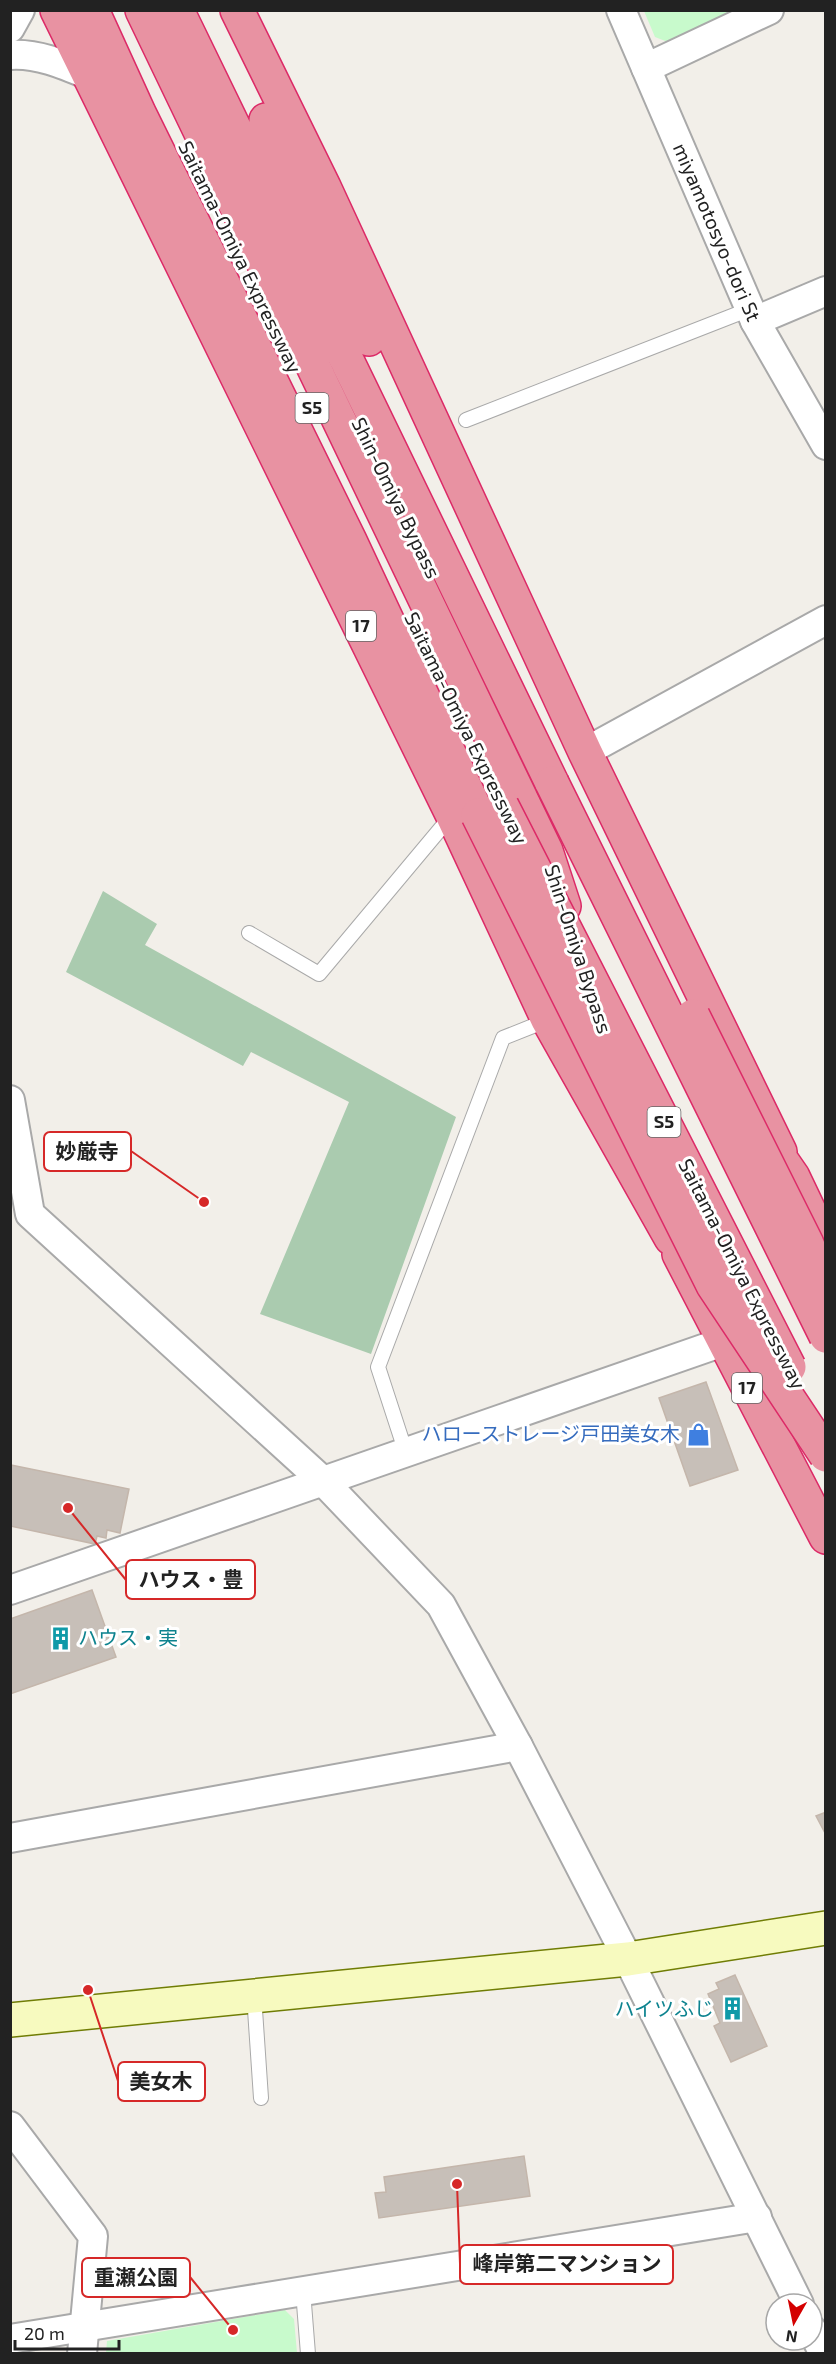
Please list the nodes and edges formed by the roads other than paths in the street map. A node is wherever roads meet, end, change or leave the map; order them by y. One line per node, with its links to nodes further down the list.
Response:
1 (20, 10): 12 (street)
2 (57, 10): 15 (highway, 17)
3 (92, 10): 35 (highway, bridge)
4 (122, 10): 33 (highway, Saitama-Omiya Expressway / S5, bridge)
5 (142, 10): 28 (highway, Shin-Omiya Bypass / 17)
6 (159, 10): 26 (highway, Shin-Omiya Bypass)
7 (177, 10): 31 (highway, S5, bridge)
8 (212, 10): 30 (highway, bridge)
9 (237, 10): 21 (highway)
10 (621, 10): 14 (street, miyamotosyo-dori St)
11 (769, 10): 14 (street)
12 (10, 28)
13 (10, 55): 15 (street)
14 (646, 68): 17 (street, miyamotosyo-dori St)
15 (91, 76): 22 (highway, 17)
16 (825, 291): 17 (street)
17 (752, 315): 18 (lane); 19 (street, miyamotosyo-dori St)
18 (466, 420)
19 (825, 445)
20 (825, 620): 21 (street)
21 (585, 752): 26 (highway)
22 (452, 814): 23 (lane); 24 (highway, 17)
23 (249, 933)
24 (548, 1020): 28 (highway, 17); 34 (lane)
25 (10, 1100): 27 (street)
26 (793, 1177): 29 (highway, Shin-Omiya Bypass)
27 (20, 1214): 36 (street)
28 (671, 1238): 32 (highway, Shin-Omiya Bypass / 17)
29 (825, 1246)
30 (825, 1291)
31 (825, 1336)
32 (723, 1342): 34 (street); 37 (highway, Shin-Omiya Bypass / 17)
33 (825, 1438)
34 (406, 1453): 36 (street)
35 (825, 1455)
36 (323, 1481): 38 (street); 39 (street)
37 (825, 1537)
38 (10, 1590)
39 (518, 1746): 40 (street); 42 (street)
40 (10, 1838)
41 (825, 1928): 42 (street)
42 (628, 1959): 43 (street); 47 (street)
43 (254, 1995): 44 (street); 45 (lane)
44 (10, 2019)
45 (261, 2098)
46 (10, 2126): 51 (street)
47 (757, 2217): 48 (street); 49 (street)
48 (303, 2291): 51 (street); 52 (lane)
49 (793, 2292)
50 (10, 2339): 51 (street)
51 (83, 2340)
52 (308, 2354)

